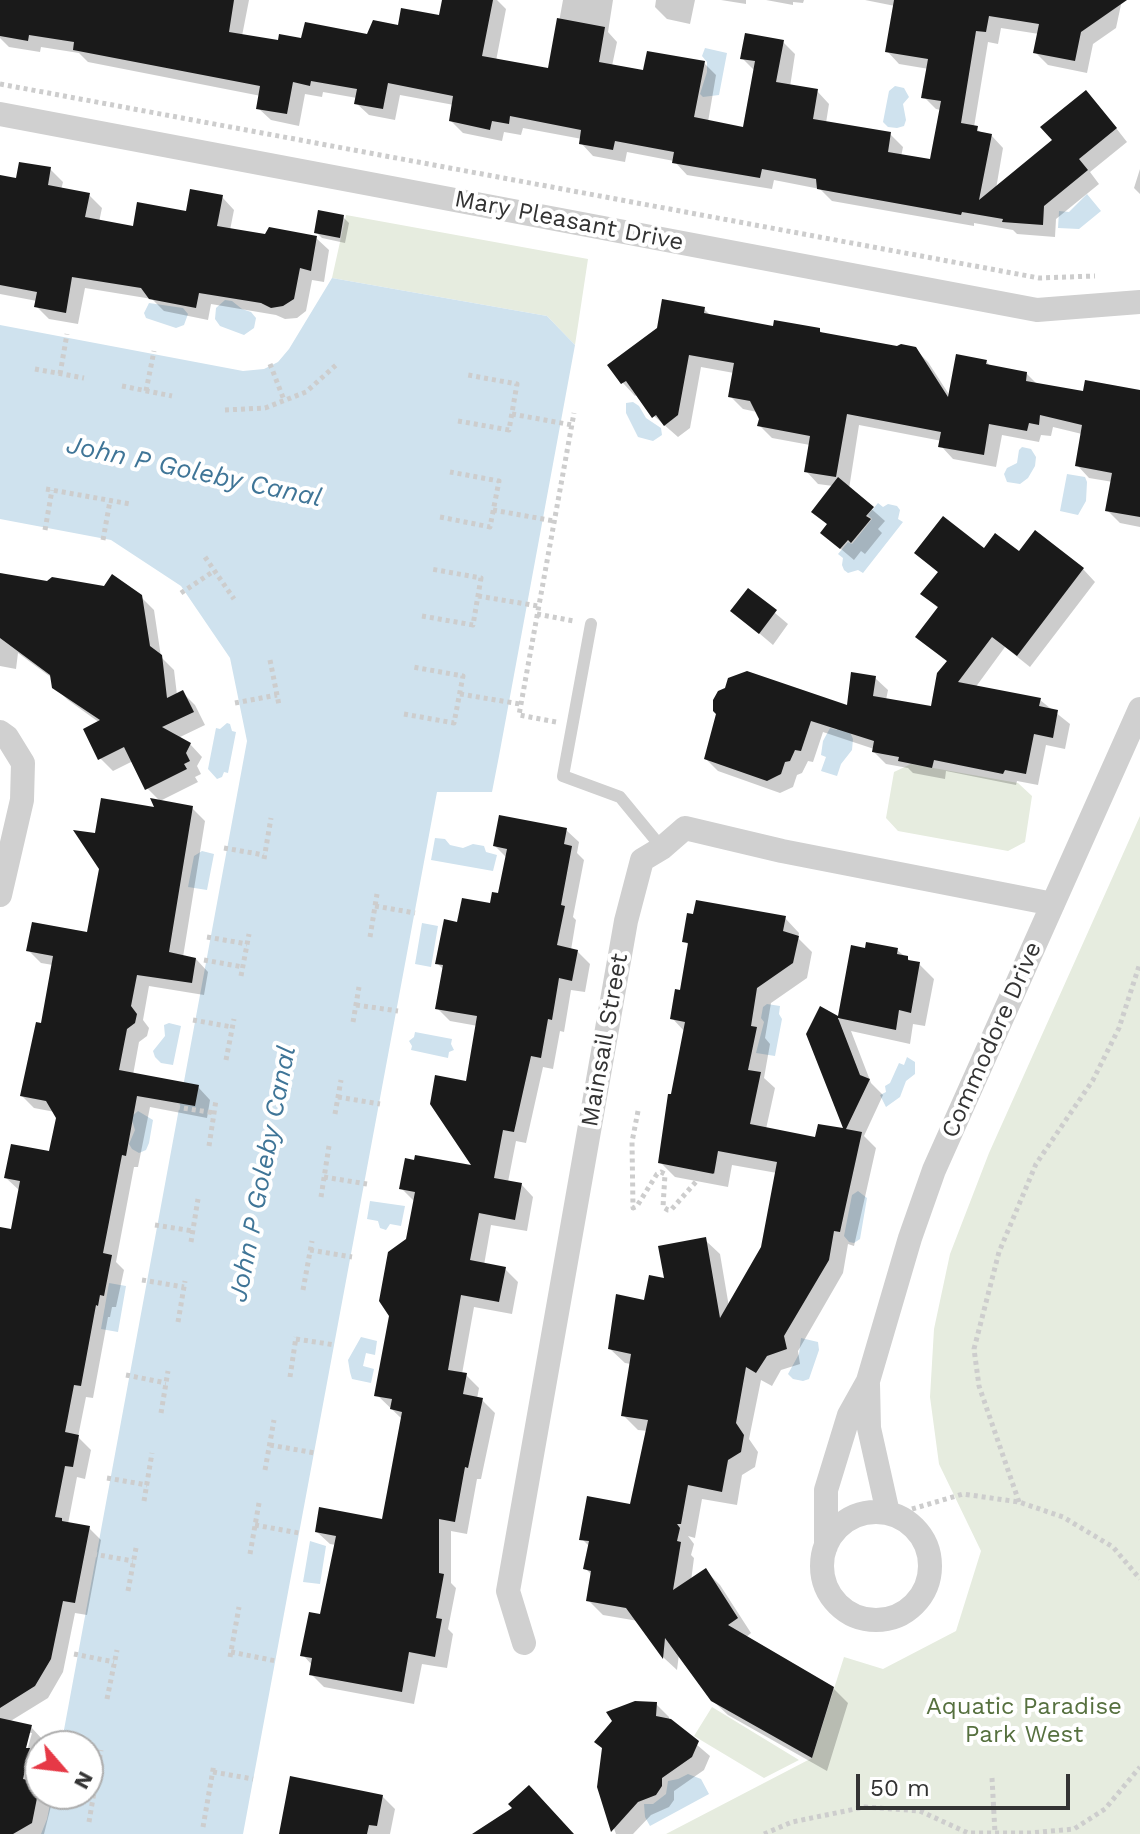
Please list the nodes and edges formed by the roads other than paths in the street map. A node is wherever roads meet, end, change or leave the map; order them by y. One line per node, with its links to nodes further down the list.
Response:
1 (0, 114): 2 (street, Mary Pleasant Drive)
2 (1140, 302)
3 (591, 624): 6 (lane)
4 (1140, 709): 8 (street, Commodore Drive)
5 (0, 732): 7 (street)
6 (662, 848): 8 (street, Mainsail Street); 12 (street, Mainsail Street)
7 (0, 895)
8 (1053, 904): 9 (street, Commodore Drive)
9 (868, 1381): 10 (street, Commodore Drive); 11 (street, Commodore Drive)
10 (890, 1514): 11 (street); 11 (street)
11 (826, 1546)
12 (524, 1643)

